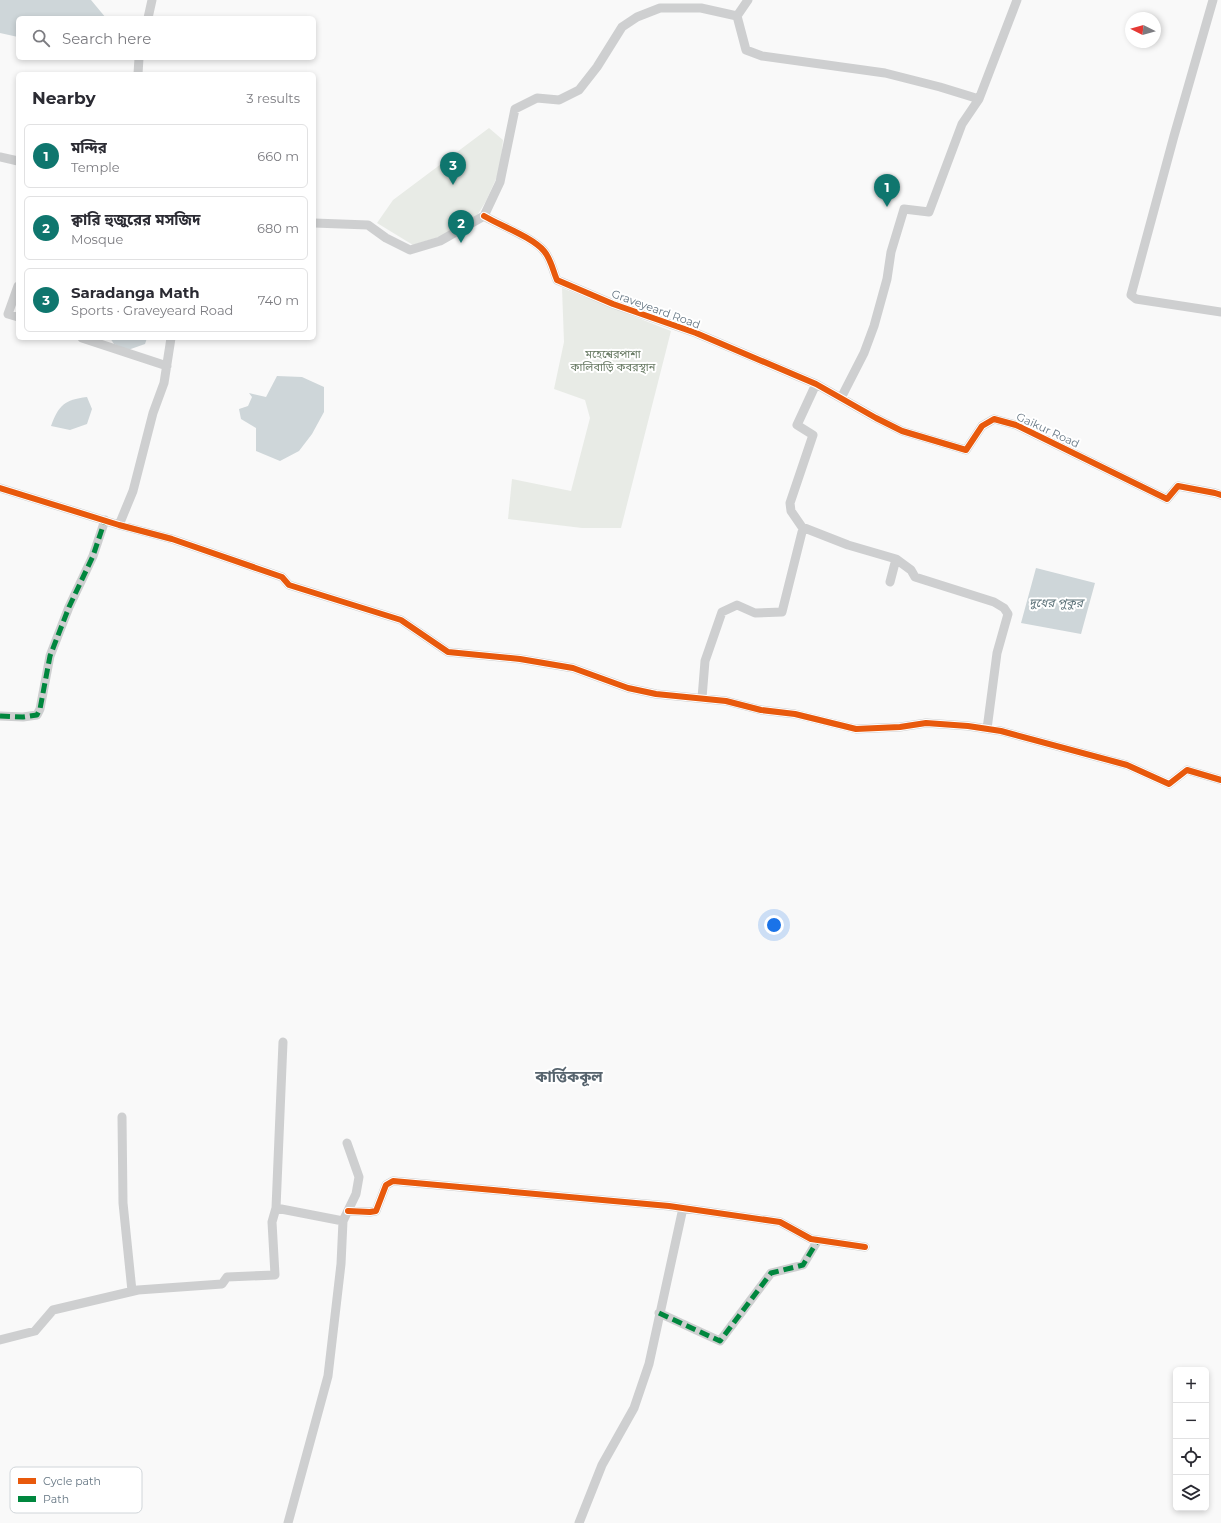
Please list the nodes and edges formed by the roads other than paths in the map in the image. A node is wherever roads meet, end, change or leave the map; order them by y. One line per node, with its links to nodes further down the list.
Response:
1 (152, 0): 5 (street)
2 (748, 0): 6 (street)
3 (1017, 0): 9 (street)
4 (1213, 0): 15 (street)
5 (148, 16)
6 (737, 16): 9 (street); 12 (street)
7 (139, 60): 8 (street)
8 (138, 72)
9 (979, 99): 21 (street)
10 (0, 157): 11 (street)
11 (16, 161)
12 (484, 216): 13 (street); 20 (street, Graveyeard Road)
13 (316, 223)
14 (16, 292): 16 (street)
15 (1221, 312)
16 (16, 316)
17 (88, 340): 19 (street)
18 (170, 340): 19 (street)
19 (167, 366): 25 (street)
20 (816, 384): 21 (street, Graveyeard Road); 27 (street)
21 (841, 398): 23 (street, Gaikur Road)
22 (0, 488): 24 (street)
23 (1221, 495)
24 (105, 520): 25 (street); 30 (street)
25 (119, 525): 29 (street)
26 (802, 532): 29 (street)
27 (896, 560): 28 (street); 31 (street)
28 (890, 582)
29 (702, 698): 31 (street)
30 (0, 716)
31 (987, 728): 32 (street)
32 (1221, 780)
33 (282, 1042): 36 (street)
34 (122, 1117): 42 (street)
35 (347, 1143): 38 (street)
36 (276, 1208): 39 (street); 42 (street)
37 (683, 1208): 38 (street); 40 (street); 43 (street)
38 (348, 1211): 39 (street)
39 (343, 1221): 45 (street)
40 (818, 1240): 41 (street); 43 (street)
41 (865, 1247)
42 (132, 1291): 44 (street)
43 (659, 1313): 46 (street)
44 (0, 1340)
45 (288, 1523)
46 (579, 1523)

